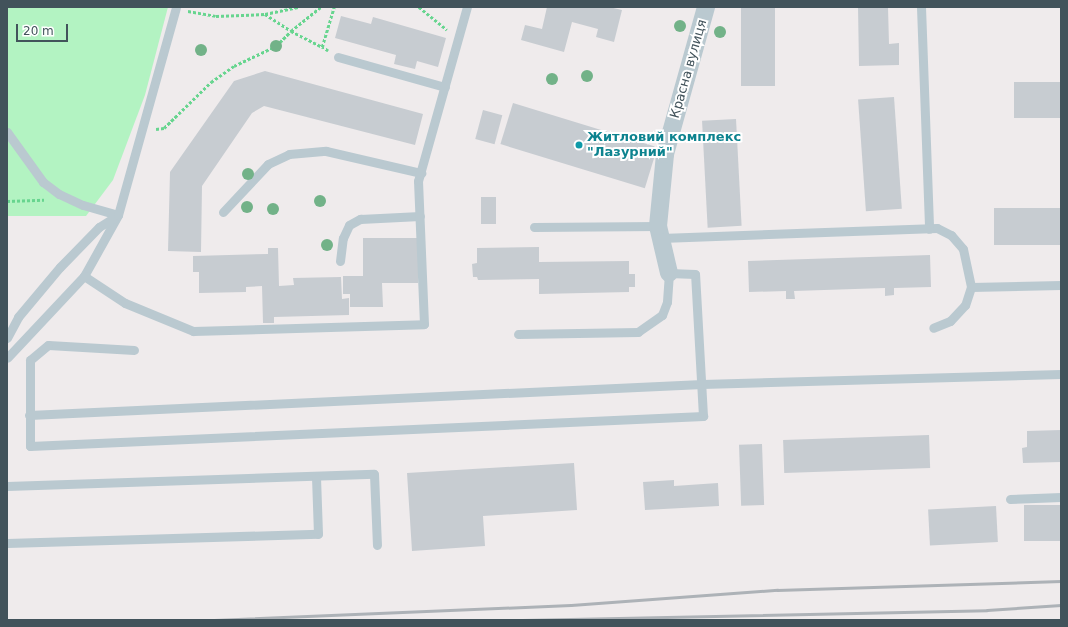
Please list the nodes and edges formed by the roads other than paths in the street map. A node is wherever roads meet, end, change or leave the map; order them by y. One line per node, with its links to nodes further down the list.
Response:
1 (467, 7): 6 (lane)
2 (706, 7): 14 (street, Красна вулиця)
3 (921, 7): 13 (lane)
4 (176, 8): 10 (lane)
5 (338, 57): 6 (lane)
6 (445, 87): 8 (lane)
7 (7, 132): 10 (lane)
8 (420, 173): 9 (lane); 11 (lane)
9 (223, 212)
10 (118, 216): 17 (lane); 22 (lane)
11 (420, 216): 15 (lane); 17 (lane)
12 (534, 227): 14 (lane)
13 (929, 229): 14 (lane); 19 (lane)
14 (660, 232): 16 (street, Красна вулиця)
15 (340, 261)
16 (669, 273): 21 (lane); 26 (lane)
17 (84, 276): 24 (lane)
18 (1061, 284): 19 (lane)
19 (971, 287): 20 (lane)
20 (933, 328)
21 (518, 334)
22 (7, 338)
23 (134, 350): 27 (lane)
24 (7, 358)
25 (1061, 374): 26 (lane)
26 (702, 384): 27 (lane); 27 (lane)
27 (29, 415)
28 (316, 478): 29 (lane); 32 (lane); 33 (lane)
29 (7, 486)
30 (1061, 497): 31 (lane)
31 (1010, 499)
32 (7, 543)
33 (377, 545)

